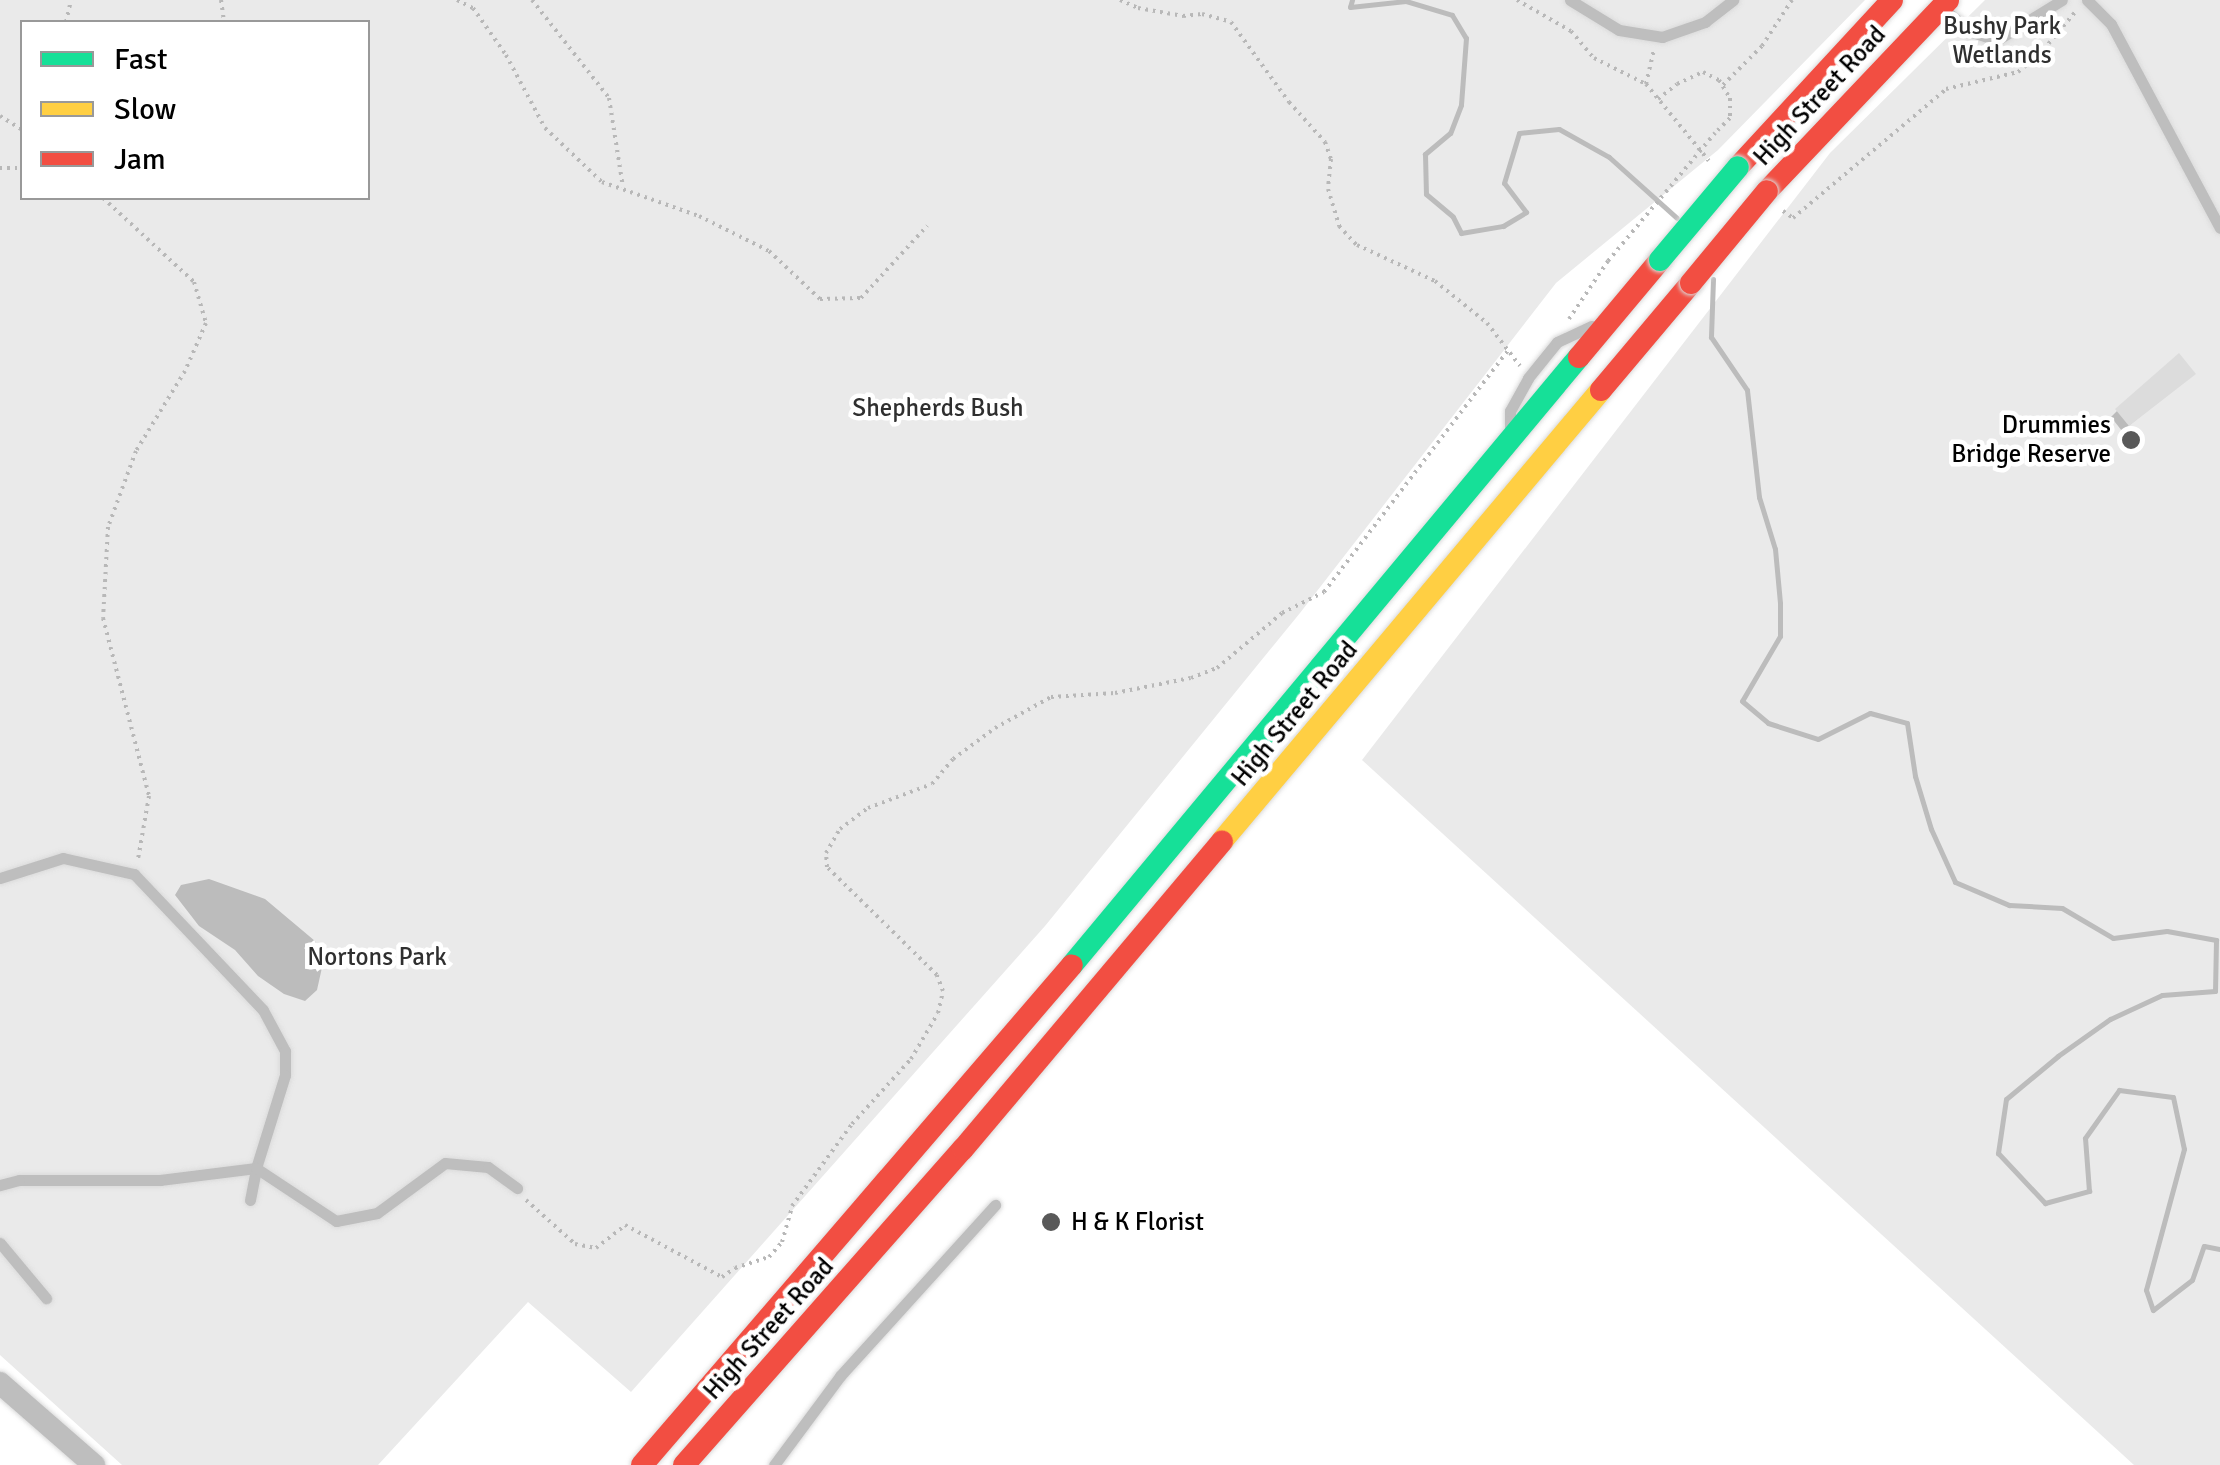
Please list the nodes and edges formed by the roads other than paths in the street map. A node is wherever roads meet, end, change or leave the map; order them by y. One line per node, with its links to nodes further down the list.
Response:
1 (1570, 0): 2 (lane)
2 (1733, 0)
3 (1892, 0): 8 (main road, High Street Road, bridge)
4 (2062, 0): 6 (lane)
5 (2086, 0): 7 (lane)
6 (1941, 2): 12 (main road, High Street Road, bridge)
7 (2220, 228)
8 (1614, 315): 9 (main road, High Street Road); 9 (lane)
9 (1509, 440): 11 (main road, High Street Road)
10 (0, 878): 13 (lane)
11 (937, 1126): 12 (main road); 22 (main road, High Street Road)
12 (963, 1148): 23 (main road, High Street Road)
13 (256, 1168): 14 (lane); 15 (lane); 16 (lane)
14 (0, 1185)
15 (516, 1188)
16 (250, 1200)
17 (995, 1205): 24 (lane)
18 (0, 1243): 19 (lane)
19 (46, 1298)
20 (0, 1383): 21 (street)
21 (94, 1465)
22 (642, 1465)
23 (684, 1465)
24 (774, 1465)

